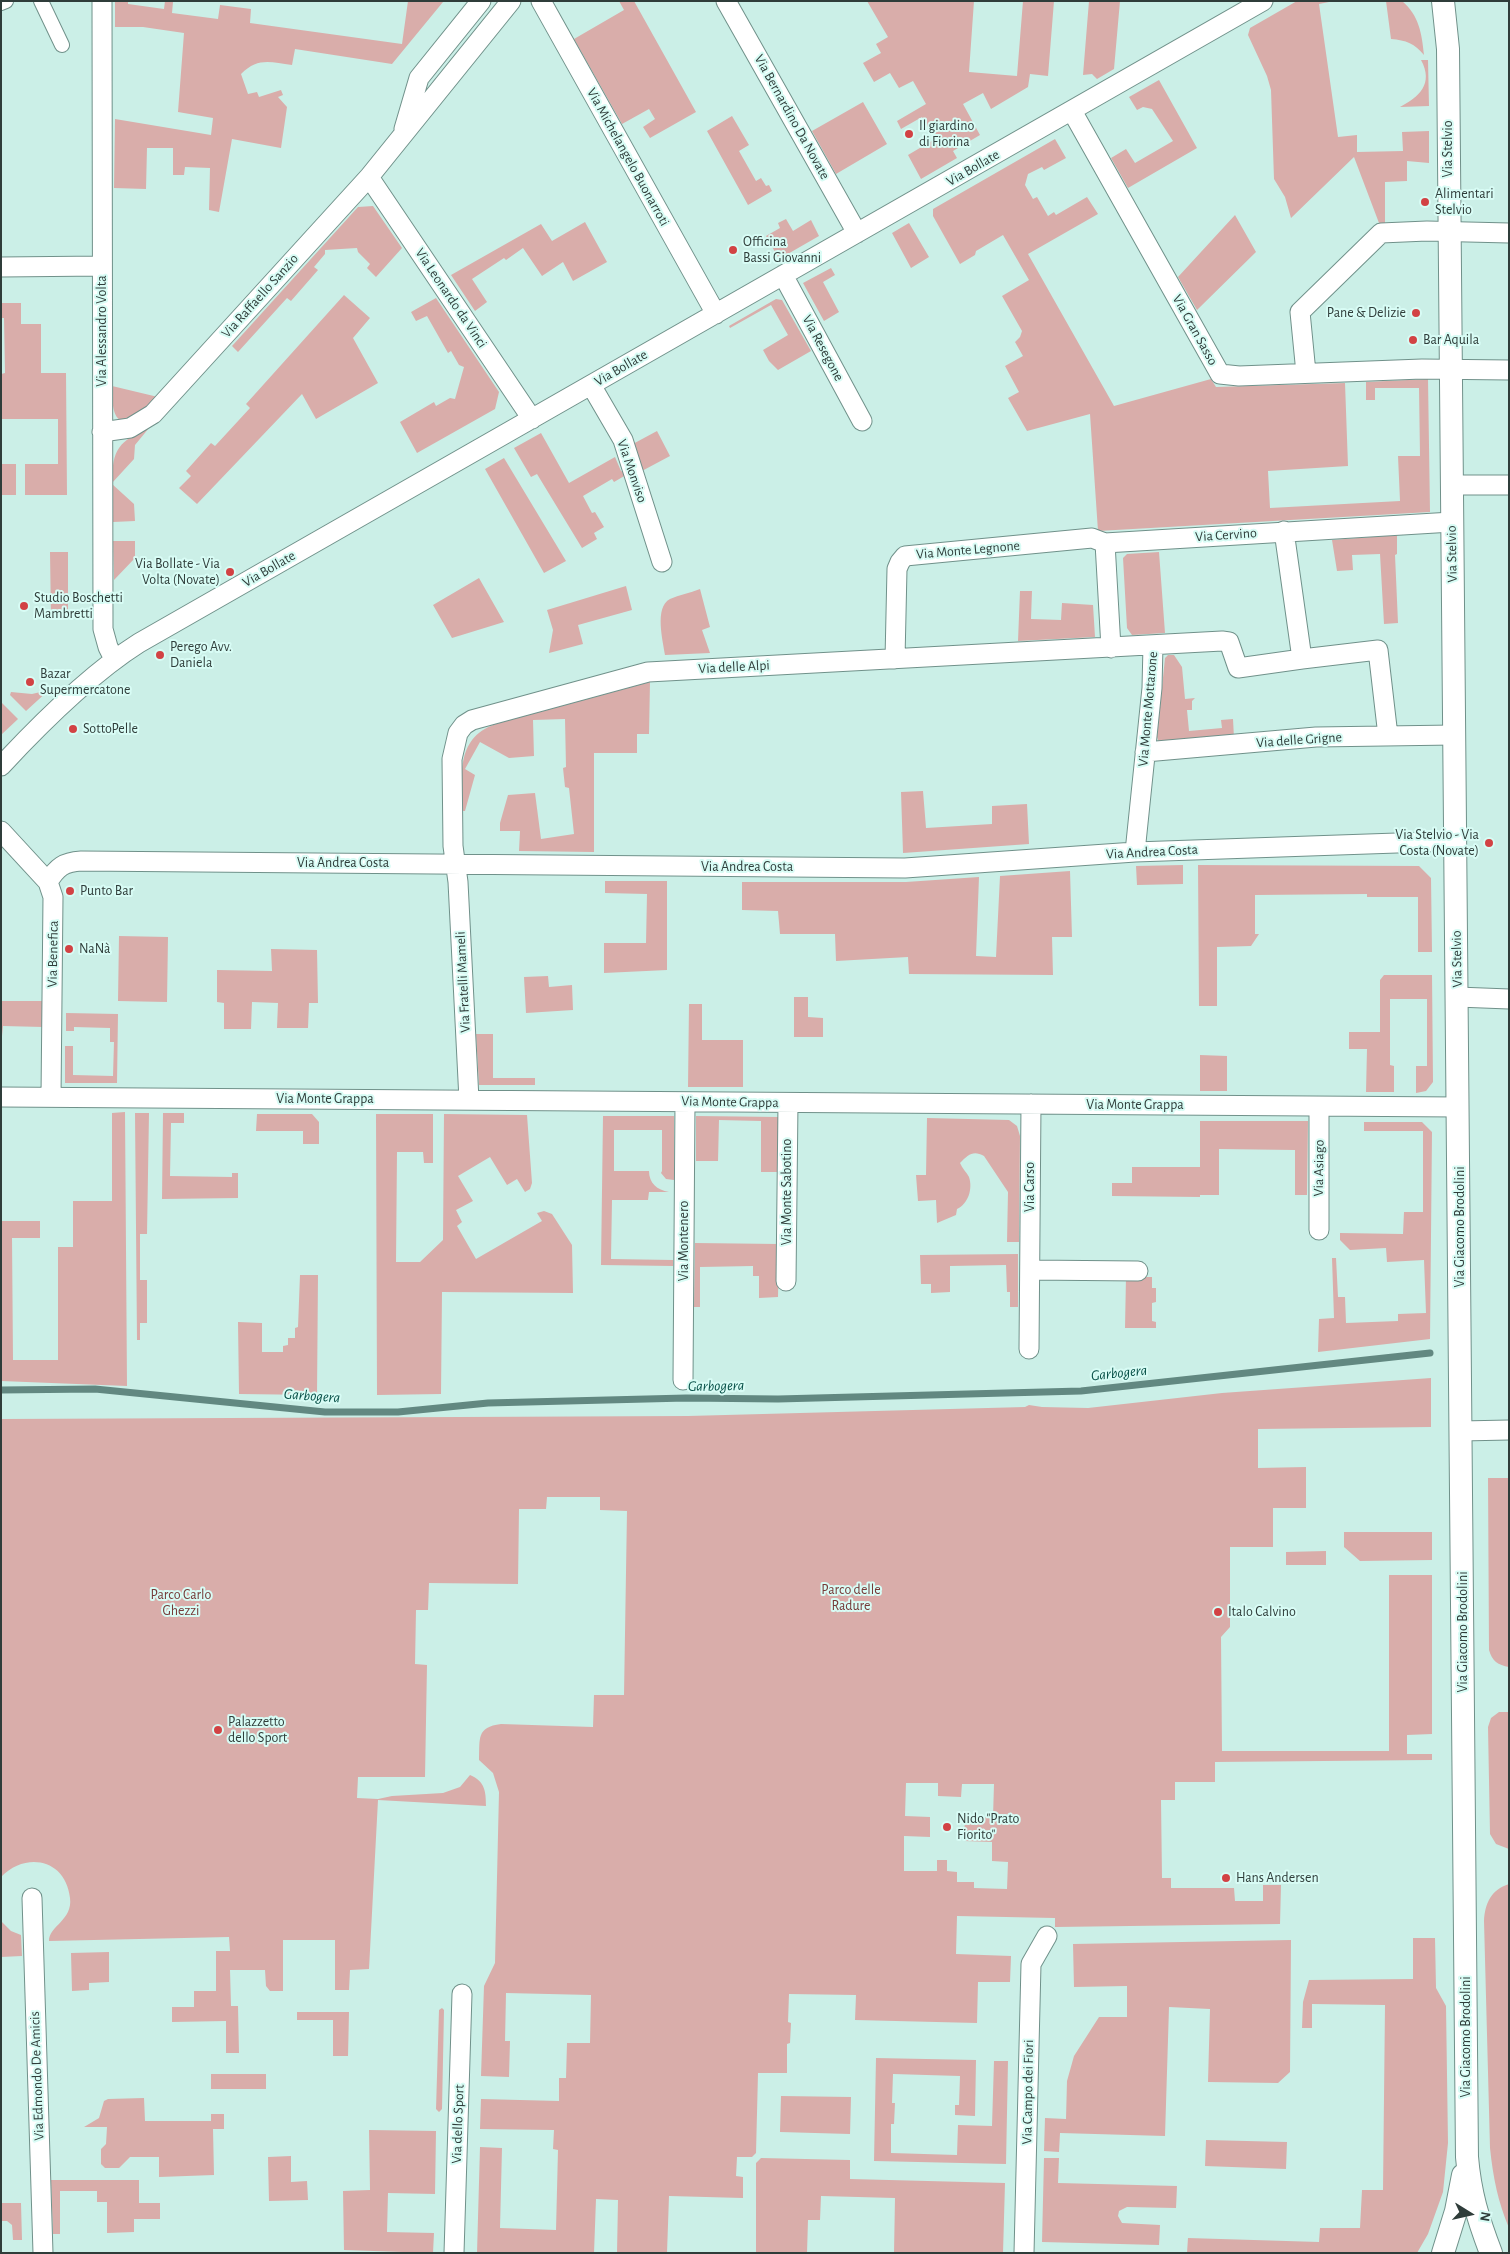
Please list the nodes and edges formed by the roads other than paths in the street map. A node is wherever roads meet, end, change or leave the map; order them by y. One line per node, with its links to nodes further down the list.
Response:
1 (6, 1): 10 (street)
2 (41, 1): 12 (street)
3 (102, 1): 19 (street, Via Alessandro Volta)
4 (481, 1): 14 (street, Via Raffaello Sanzio)
5 (490, 1): 11 (street, Via Raffaello Sanzio)
6 (540, 1): 22 (street, Via Michelangelo Buonarroti)
7 (726, 1): 18 (street, Via Bernardino Da Novate)
8 (1264, 1): 13 (street, Via Bollate)
9 (1443, 1): 16 (street, Via Stelvio)
10 (1, 3)
11 (510, 3): 14 (street, Via Raffaello Sanzio)
12 (62, 44)
13 (1072, 111): 18 (street, Via Bollate); 25 (street, Via Gran Sasso)
14 (402, 136): 15 (street, Via Raffaello Sanzio)
15 (369, 177): 27 (street, Via Leonardo da Vinci); 29 (street, Via Raffaello Sanzio)
16 (1449, 232): 17 (street); 23 (street, Via Stelvio); 25 (street)
17 (1509, 233)
18 (857, 234): 21 (street, Via Bollate)
19 (102, 266): 20 (street); 29 (street, Via Alessandro Volta)
20 (1, 267)
21 (783, 275): 22 (street, Via Bollate); 28 (street, Via Resegone)
22 (716, 314): 26 (street, Via Bollate)
23 (1450, 370): 24 (street, Via Gran Sasso); 25 (street, Via Gran Sasso); 30 (street, Via Stelvio)
24 (1509, 370)
25 (1306, 373)
26 (591, 385): 27 (street, Via Bollate); 35 (street, Via Monviso)
27 (532, 419): 39 (street, Via Bollate)
28 (862, 421)
29 (102, 432): 39 (street, Via Alessandro Volta)
30 (1451, 485): 31 (street); 32 (street, Via Stelvio)
31 (1509, 485)
32 (1452, 522): 33 (street, Via Cervino); 41 (street, Via Stelvio)
33 (1284, 531): 34 (street, Via Cervino); 38 (street)
34 (1105, 543): 37 (street); 40 (street, Via Monte Legnone)
35 (662, 562)
36 (1153, 645): 37 (street, Via delle Alpi); 38 (street, Via Monte Mottarone); 43 (street, Via Monte Mottarone)
37 (1112, 648): 40 (street, Via delle Alpi)
38 (1302, 658): 42 (street, Via Monte Mottarone)
39 (114, 659): 44 (street, Via Bollate)
40 (895, 659): 48 (street, Via delle Alpi)
41 (1454, 735): 42 (street, Via delle Grigne); 46 (street, Via Stelvio)
42 (1388, 736): 43 (street, Via delle Grigne)
43 (1145, 752): 47 (street, Via Monte Mottarone)
44 (1, 766)
45 (1, 831): 49 (street)
46 (1455, 841): 47 (street, Via Andrea Costa); 50 (street, Via Stelvio)
47 (1135, 852): 48 (street, Via Andrea Costa)
48 (456, 864): 49 (street, Via Andrea Costa); 54 (street, Via Fratelli Mameli)
49 (48, 882): 53 (street, Via Benefica)
50 (1457, 997): 51 (street); 59 (street, Via Stelvio)
51 (1509, 999)
52 (1, 1097): 53 (street, Via Monte Grappa)
53 (51, 1097): 54 (street, Via Monte Grappa)
54 (469, 1100): 55 (street, Via Monte Grappa)
55 (685, 1102): 56 (street, Via Monte Grappa); 65 (street, Via Montenero)
56 (788, 1103): 57 (street, Via Monte Grappa); 63 (street, Via Monte Sabotino)
57 (1031, 1104): 58 (street, Via Monte Grappa); 61 (street, Via Carso)
58 (1320, 1107): 59 (street, Via Monte Grappa); 60 (street, Via Asiago)
59 (1458, 1107): 67 (street, Via Giacomo Brodolini)
60 (1318, 1230)
61 (1030, 1270): 62 (street); 64 (street, Via Carso)
62 (1138, 1271)
63 (786, 1281)
64 (1029, 1349)
65 (683, 1380)
66 (1509, 1430): 67 (street)
67 (1461, 1431): 71 (street, Via Giacomo Brodolini)
68 (32, 1898): 72 (street, Via Edmondo De Amicis)
69 (1047, 1936): 74 (street, Via Campo dei Fiori)
70 (462, 1994): 73 (street, Via dello Sport)
71 (1467, 2157): 75 (street, Via Giacomo Brodolini); 76 (street, Via Giacomo Brodolini)
72 (43, 2253)
73 (454, 2253)
74 (1024, 2253)
75 (1443, 2253)
76 (1491, 2253)

